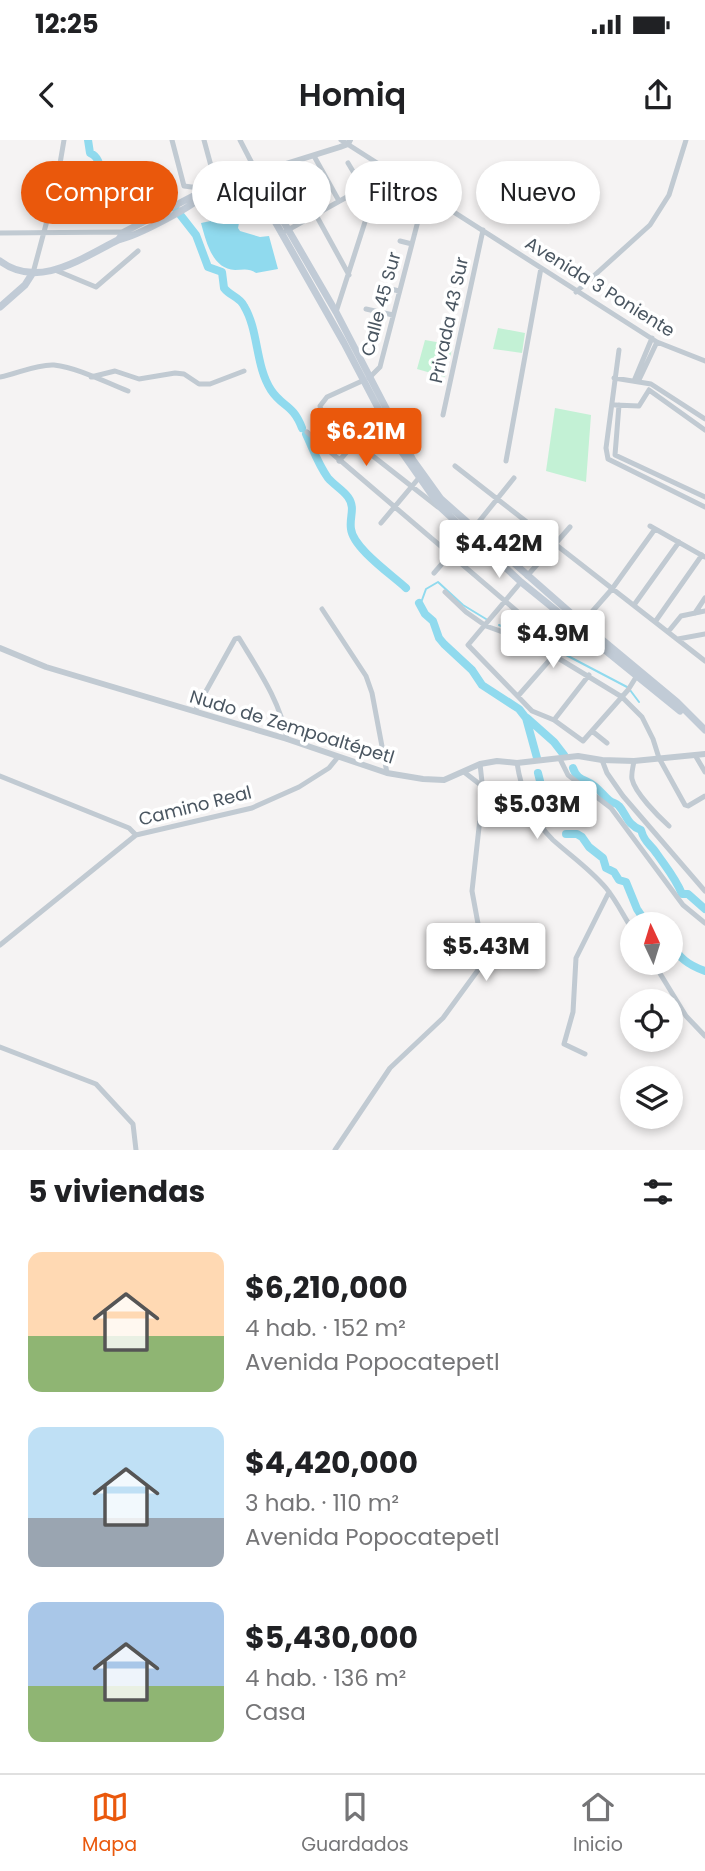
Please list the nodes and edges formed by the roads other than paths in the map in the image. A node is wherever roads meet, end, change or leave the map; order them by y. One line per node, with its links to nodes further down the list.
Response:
1 (64, 140): 27 (street)
2 (172, 140): 13 (street)
3 (204, 140): 9 (street)
4 (240, 140): 10 (street)
5 (341, 140): 7 (street, Avenida 3 Poniente)
6 (686, 140): 40 (street)
7 (349, 142): 8 (street); 12 (street, Avenida 3 Poniente)
8 (314, 156): 11 (street); 16 (street)
9 (210, 161)
10 (251, 161)
11 (298, 161)
12 (376, 161)
13 (192, 187)
14 (345, 198): 16 (street)
15 (192, 200): 28 (main road)
16 (339, 201): 17 (street)
17 (331, 205)
18 (462, 217): 24 (street, Avenida 3 Poniente)
19 (281, 224): 25 (main road)
20 (298, 224): 25 (street)
21 (320, 224): 36 (street)
22 (365, 224): 36 (street)
23 (416, 224): 30 (street, Calle 45 Sur)
24 (483, 230): 33 (street, Avenida 3 Poniente); 59 (street, Privada 43 Sur)
25 (286, 231): 37 (main road)
26 (0, 233): 27 (street)
27 (43, 233): 28 (street); 35 (street)
28 (126, 235): 34 (main road)
29 (400, 241): 30 (street)
30 (412, 244): 39 (street, Calle 45 Sur)
31 (138, 251): 34 (street)
32 (0, 261): 35 (main road)
33 (541, 268): 40 (street, Avenida 3 Poniente); 65 (street)
34 (55, 270): 35 (main road)
35 (33, 274): 41 (main road)
36 (349, 276): 43 (street)
37 (313, 278): 43 (main road); 52 (main road)
38 (387, 288): 39 (street)
39 (399, 291): 44 (street, Calle 45 Sur)
40 (576, 292): 45 (street, Avenida 3 Poniente)
41 (0, 307)
42 (366, 309): 44 (street)
43 (336, 312): 52 (main road)
44 (393, 315): 52 (street, Calle 45 Sur)
45 (654, 340): 47 (street, Avenida 3 Poniente); 53 (street)
46 (619, 350): 51 (street)
47 (705, 361)
48 (244, 371): 50 (street)
49 (0, 377): 50 (street)
50 (91, 377): 55 (street)
51 (614, 378): 53 (street); 56 (street)
52 (364, 380): 58 (main road); 63 (street); 77 (main road)
53 (636, 381): 54 (street)
54 (650, 387): 57 (street); 60 (street); 61 (street)
55 (128, 391)
56 (611, 404): 57 (street); 72 (street)
57 (619, 405): 70 (street)
58 (381, 412): 63 (street); 68 (main road)
59 (443, 415)
60 (705, 419)
61 (705, 430)
62 (307, 432): 64 (street)
63 (355, 443): 64 (street); 69 (street)
64 (339, 461): 73 (street)
65 (506, 461)
66 (455, 466): 71 (street)
67 (514, 478): 71 (street)
68 (418, 479): 69 (street); 74 (main road)
69 (412, 488): 73 (street); 74 (street)
70 (704, 496): 72 (street)
71 (499, 499): 77 (street); 79 (street)
72 (703, 506)
73 (394, 507): 75 (street); 80 (street)
74 (441, 509): 77 (main road)
75 (380, 523)
76 (570, 527): 79 (street)
77 (470, 531): 80 (street); 83 (main road)
78 (679, 542): 81 (street); 84 (street); 88 (street)
79 (556, 543): 83 (street); 84 (street)
80 (450, 555): 82 (street); 87 (street)
81 (703, 556): 92 (street)
82 (434, 573)
83 (524, 579): 87 (street); 94 (main road)
84 (612, 589): 88 (street); 94 (street)
85 (445, 592): 93 (street)
86 (705, 598): 91 (street)
87 (505, 600): 93 (street); 99 (street)
88 (634, 606): 92 (street)
89 (322, 609): 123 (street)
90 (705, 611): 91 (street)
91 (694, 613): 95 (street)
92 (655, 622): 95 (street)
93 (486, 626): 100 (street); 104 (street)
94 (579, 626): 99 (street); 102 (main road)
95 (668, 632): 97 (street)
96 (705, 634): 97 (street)
97 (678, 639): 101 (street)
98 (0, 648): 106 (street, Nudo de Zempoaltépetl)
99 (560, 649): 100 (street)
100 (553, 655): 103 (street); 104 (street)
101 (705, 661)
102 (638, 674): 105 (street); 108 (main road)
103 (589, 675): 105 (street); 107 (street)
104 (518, 696): 107 (street)
105 (622, 697): 109 (street); 115 (street)
106 (195, 711): 110 (street, Nudo de Zempoaltépetl); 110 (street)
107 (554, 720): 109 (street)
108 (705, 730)
109 (592, 731): 111 (street)
110 (287, 739): 114 (street, Nudo de Zempoaltépetl)
111 (607, 743)
112 (705, 754): 113 (street, Nudo de Zempoaltépetl)
113 (695, 755): 115 (street, Nudo de Zempoaltépetl); 122 (street)
114 (338, 757): 123 (street, Nudo de Zempoaltépetl); 130 (street, Camino Real)
115 (659, 758): 118 (street, Nudo de Zempoaltépetl); 126 (street)
116 (560, 759): 117 (street, Nudo de Zempoaltépetl); 119 (street, Nudo de Zempoaltépetl); 134 (street)
117 (602, 760): 118 (street, Nudo de Zempoaltépetl); 128 (street)
118 (634, 761): 127 (street)
119 (517, 763): 120 (street, Nudo de Zempoaltépetl); 132 (street)
120 (480, 764): 121 (street, Nudo de Zempoaltépetl); 125 (street)
121 (464, 772): 123 (street, Nudo de Zempoaltépetl); 125 (street)
122 (705, 772)
123 (387, 773)
124 (0, 776): 130 (street)
125 (482, 786): 142 (street)
126 (705, 796)
127 (648, 803): 128 (street); 129 (street)
128 (638, 812): 131 (street)
129 (669, 826)
130 (136, 835): 135 (street, Camino Real)
131 (705, 891)
132 (609, 892): 133 (street); 140 (street)
133 (621, 912)
134 (705, 923)
135 (3, 939): 136 (street, Camino Real)
136 (0, 945)
137 (661, 975): 138 (street)
138 (705, 1035)
139 (0, 1047): 141 (street)
140 (586, 1054)
141 (136, 1150)
142 (334, 1150)

